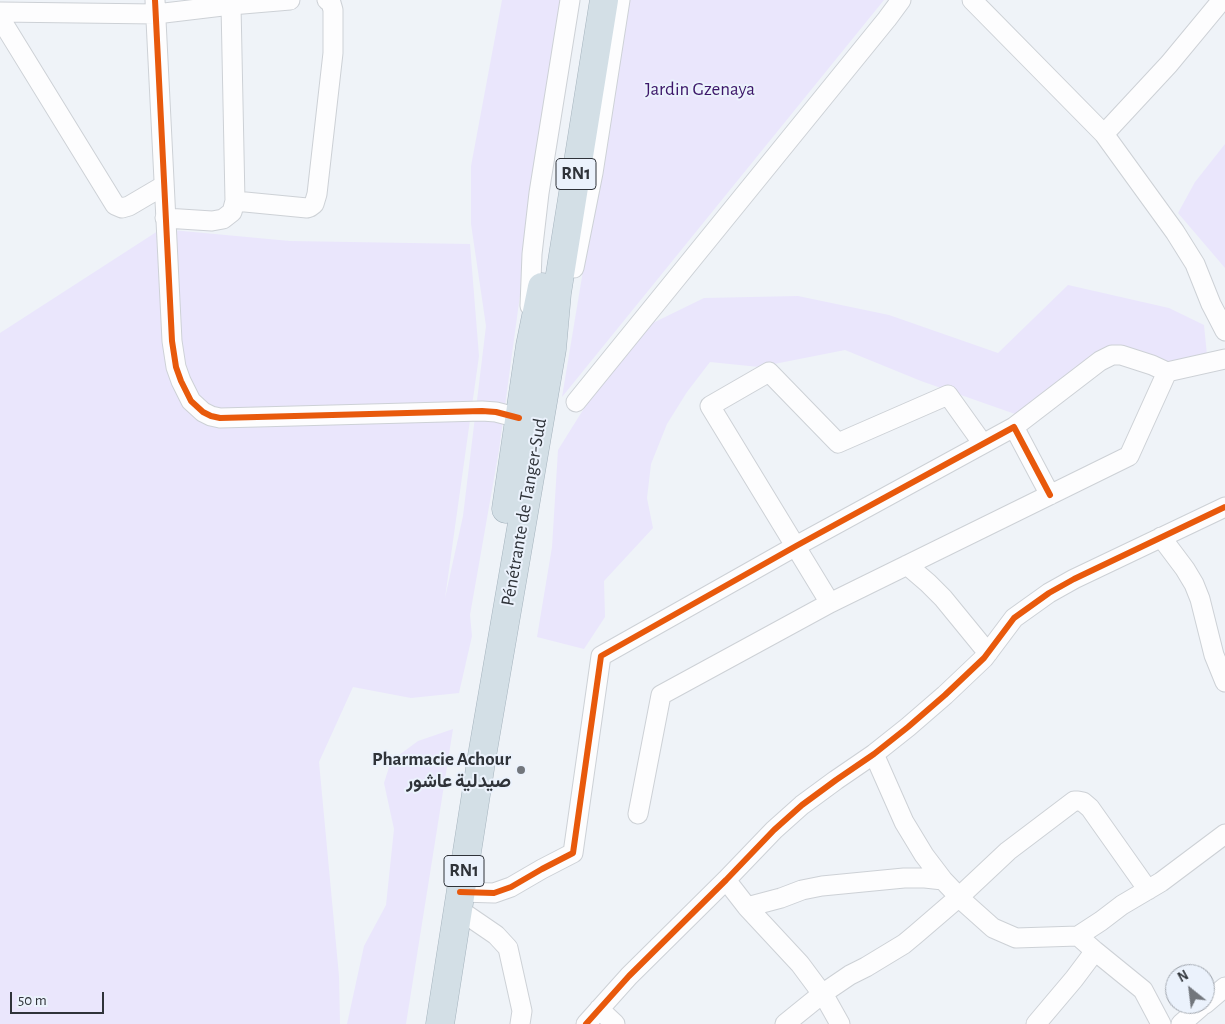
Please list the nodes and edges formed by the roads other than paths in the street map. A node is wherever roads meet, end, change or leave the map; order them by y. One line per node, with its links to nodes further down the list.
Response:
1 (290, 0): 10 (street)
2 (327, 0): 16 (street)
3 (570, 0): 19 (street)
4 (588, 0): 19 (highway, Pénétrante de Tanger-Sud / RN1)
5 (604, 0): 19 (highway, Pénétrante de Tanger-Sud / RN1)
6 (620, 0): 19 (street)
7 (901, 0): 22 (street)
8 (972, 0): 14 (street)
9 (1222, 0): 14 (street)
10 (231, 5): 11 (street); 16 (street)
11 (155, 7): 12 (street); 15 (street)
12 (0, 12)
13 (0, 18): 15 (street)
14 (1104, 134): 18 (street)
15 (163, 186): 17 (street)
16 (234, 201): 17 (street)
17 (165, 218): 23 (street)
18 (1225, 331)
19 (541, 347): 23 (highway, Pénétrante de Tanger-Sud / RN1); 32 (highway, Pénétrante de Tanger-Sud / RN1)
20 (1225, 360): 21 (street)
21 (1167, 372): 24 (street); 26 (street)
22 (576, 402)
23 (519, 418): 32 (highway, Pénétrante de Tanger-Sud / RN1)
24 (1014, 427): 25 (street); 26 (street)
25 (984, 444): 29 (street); 29 (street)
26 (1050, 495): 30 (street)
27 (1225, 507): 28 (street)
28 (1161, 537): 33 (street); 34 (street)
29 (796, 546): 31 (street); 43 (street)
30 (907, 566): 31 (street); 33 (street)
31 (830, 603): 37 (street)
32 (493, 646): 35 (highway, Pénétrante de Tanger-Sud / RN1)
33 (988, 653): 36 (street)
34 (1225, 682)
35 (481, 719): 43 (highway, Pénétrante de Tanger-Sud / RN1); 52 (highway, Pénétrante de Tanger-Sud / RN1)
36 (874, 754): 39 (street); 40 (street)
37 (638, 814)
38 (1225, 834): 41 (street)
39 (726, 880): 44 (street); 50 (street)
40 (943, 880): 42 (street); 44 (street)
41 (1148, 890): 42 (street); 45 (street)
42 (959, 897): 45 (street); 48 (street)
43 (459, 900): 53 (highway, Pénétrante de Tanger-Sud / RN1); 54 (street)
44 (747, 907): 48 (street)
45 (1078, 936): 46 (street)
46 (1095, 951): 59 (street); 60 (street)
47 (1225, 987): 49 (street)
48 (822, 994): 57 (street); 58 (street)
49 (1215, 996)
50 (599, 1009): 55 (street); 56 (street)
51 (1193, 1014): 61 (street)
52 (426, 1024)
53 (440, 1024)
54 (520, 1024)
55 (586, 1024)
56 (615, 1024)
57 (785, 1024)
58 (840, 1024)
59 (1036, 1024)
60 (1162, 1024)
61 (1181, 1024)

